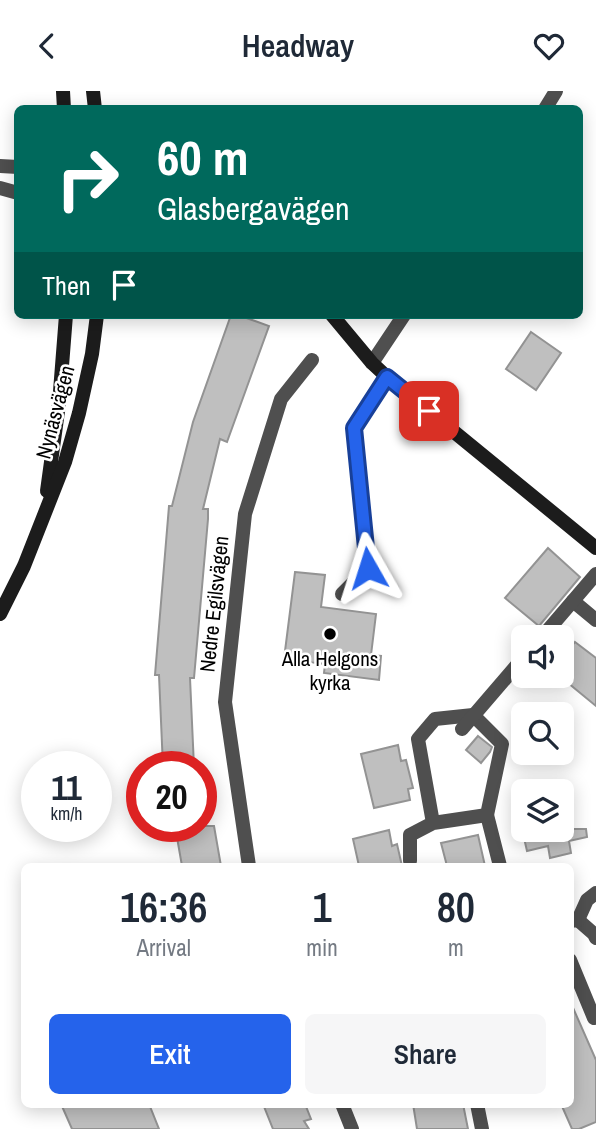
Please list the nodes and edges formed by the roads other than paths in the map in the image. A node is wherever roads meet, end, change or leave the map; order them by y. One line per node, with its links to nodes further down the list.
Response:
1 (66, 319): 8 (street, Nynäsvägen)
2 (96, 319): 8 (street, Nynäsvägen)
3 (335, 319): 6 (street)
4 (401, 319): 6 (street)
5 (312, 360): 22 (street, Nedre Egilsvägen)
6 (372, 363): 7 (street)
7 (387, 377): 9 (street); 11 (street)
8 (43, 516): 13 (street, Nynäsvägen)
9 (596, 548)
10 (596, 574): 12 (street)
11 (342, 594)
12 (573, 601): 14 (street); 15 (street)
13 (0, 614)
14 (596, 619)
15 (552, 625)
16 (511, 672): 17 (street)
17 (473, 715): 18 (street); 19 (street); 20 (street)
18 (461, 729)
19 (487, 815): 20 (street); 23 (street)
20 (433, 823): 21 (street)
21 (410, 861)
22 (249, 863)
23 (499, 863)
24 (596, 893): 25 (street)
25 (574, 921): 26 (street)
26 (596, 939)
27 (574, 969): 28 (street)
28 (596, 1016)
29 (344, 1108): 31 (street)
30 (478, 1108): 32 (street)
31 (352, 1129)
32 (482, 1129)

